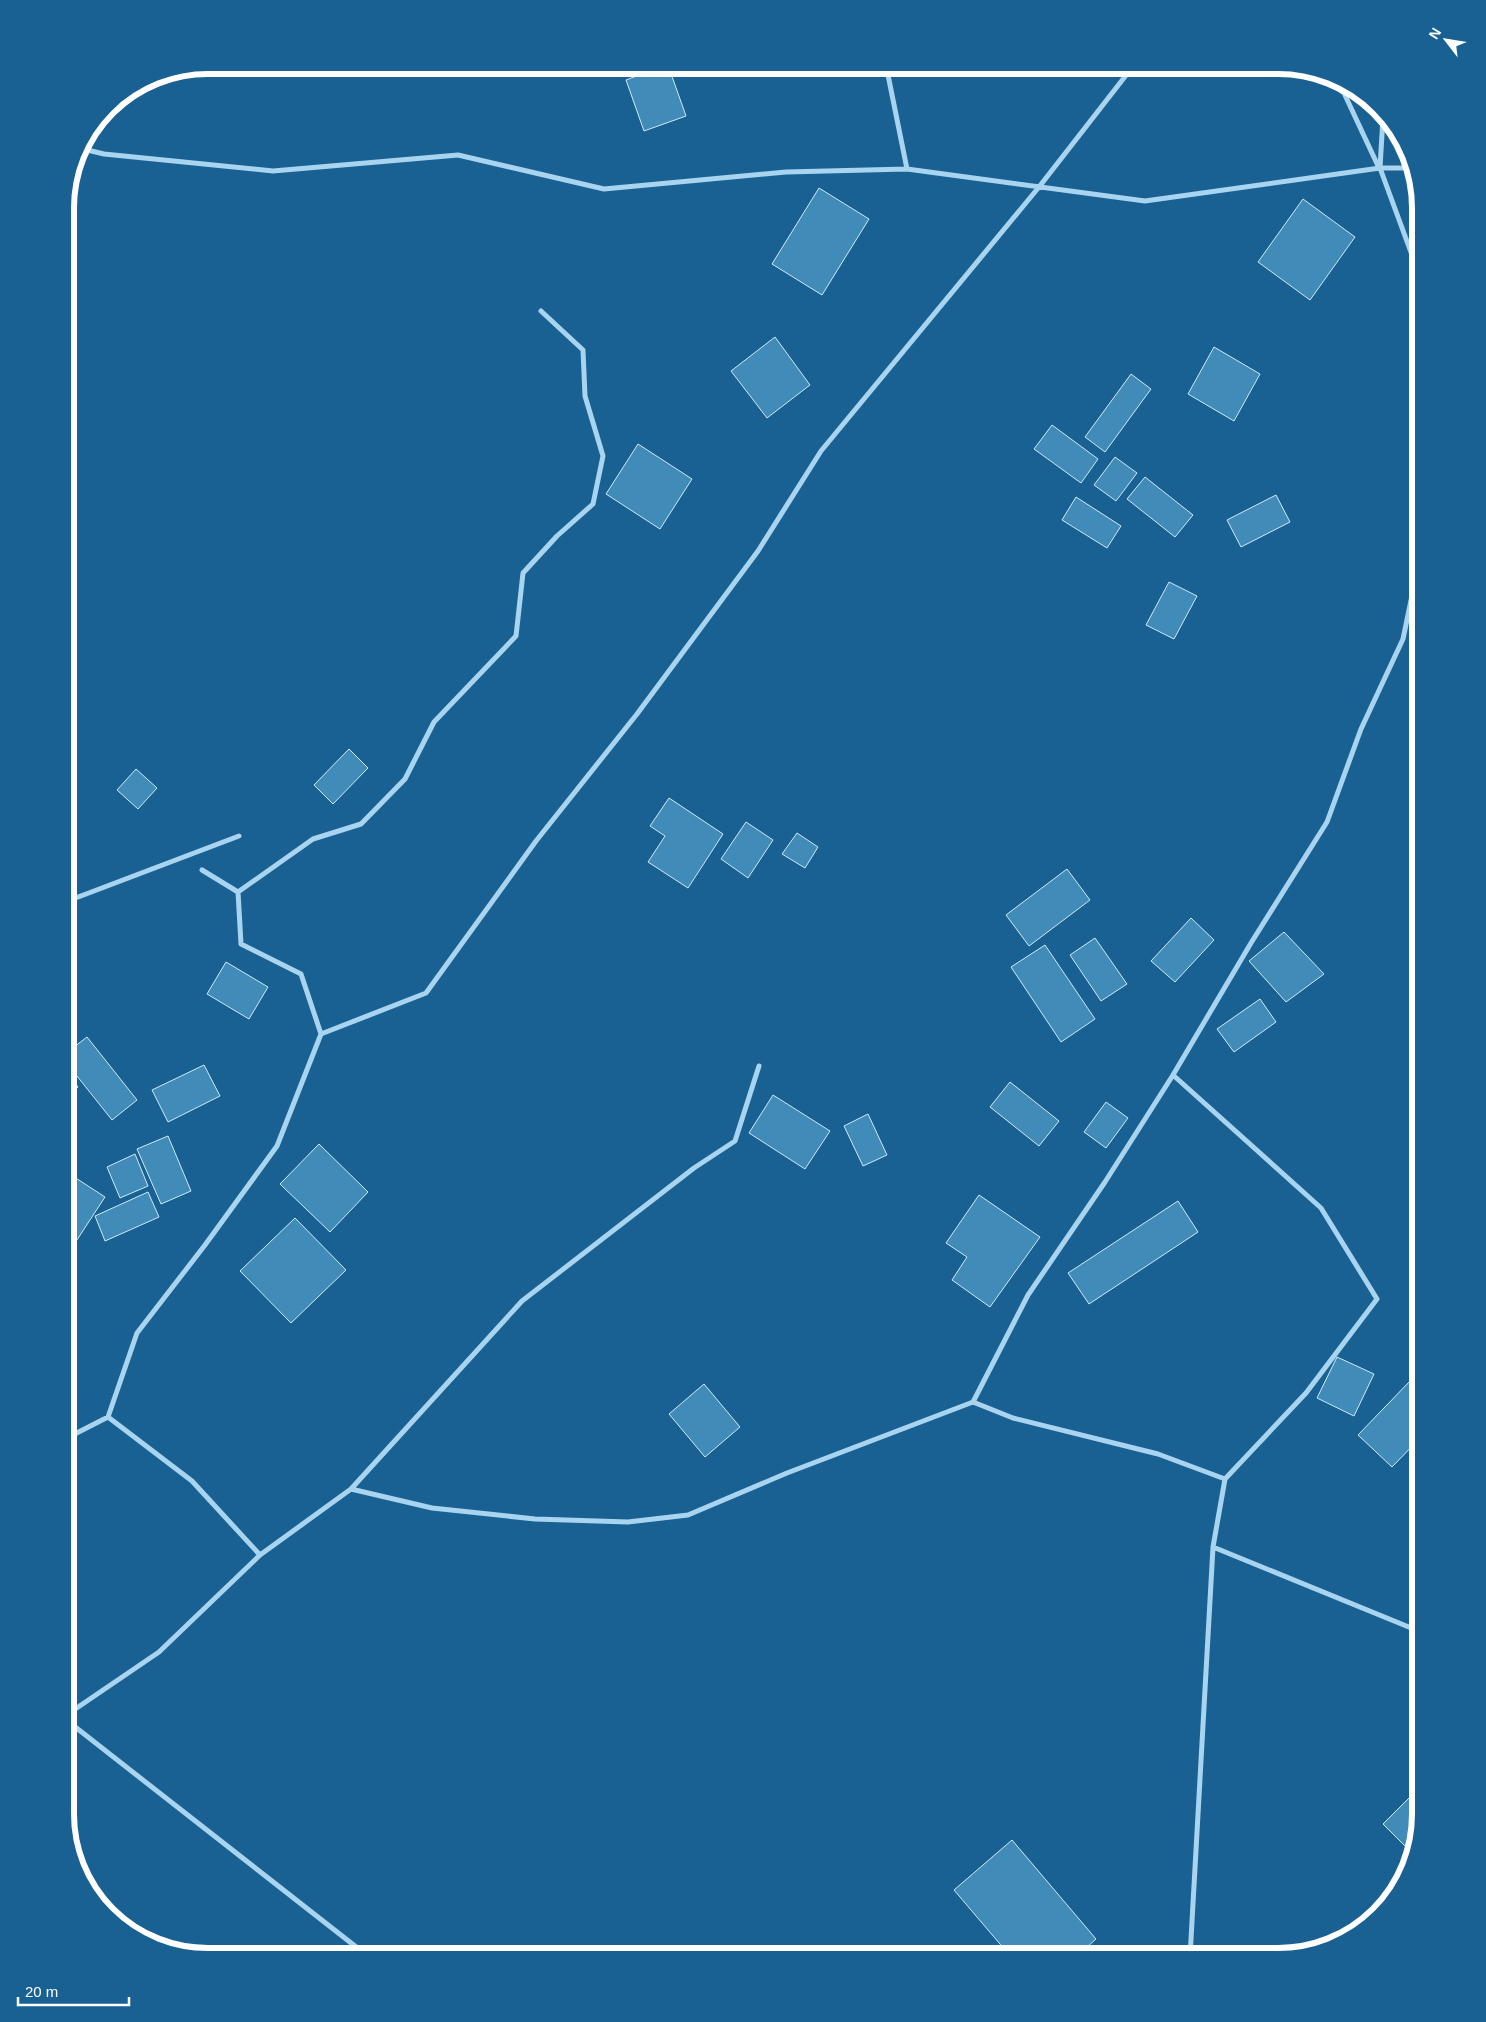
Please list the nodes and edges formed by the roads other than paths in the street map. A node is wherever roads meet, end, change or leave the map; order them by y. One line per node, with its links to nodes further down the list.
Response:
1 (888, 74): 8 (street)
2 (1127, 74): 9 (street)
3 (1337, 87): 6 (street)
4 (1383, 123): 6 (street)
5 (87, 150): 8 (street)
6 (1380, 168): 7 (street); 9 (street); 10 (street)
7 (1406, 168)
8 (907, 169): 9 (street)
9 (1039, 187): 17 (street)
10 (1412, 255)
11 (541, 311): 15 (street)
12 (1412, 596): 19 (street)
13 (239, 836): 16 (street)
14 (202, 870): 15 (street)
15 (238, 892): 17 (street)
16 (74, 899)
17 (321, 1034): 21 (street)
18 (759, 1066): 24 (street)
19 (1173, 1075): 20 (street); 23 (street)
20 (973, 1402): 23 (street); 24 (street)
21 (108, 1417): 22 (street); 26 (street)
22 (74, 1434)
23 (1225, 1479): 25 (street)
24 (352, 1489): 26 (street)
25 (1213, 1547): 27 (street); 31 (street)
26 (260, 1555): 28 (street)
27 (1412, 1628)
28 (74, 1711)
29 (74, 1724): 30 (street)
30 (358, 1948)
31 (1191, 1948)

